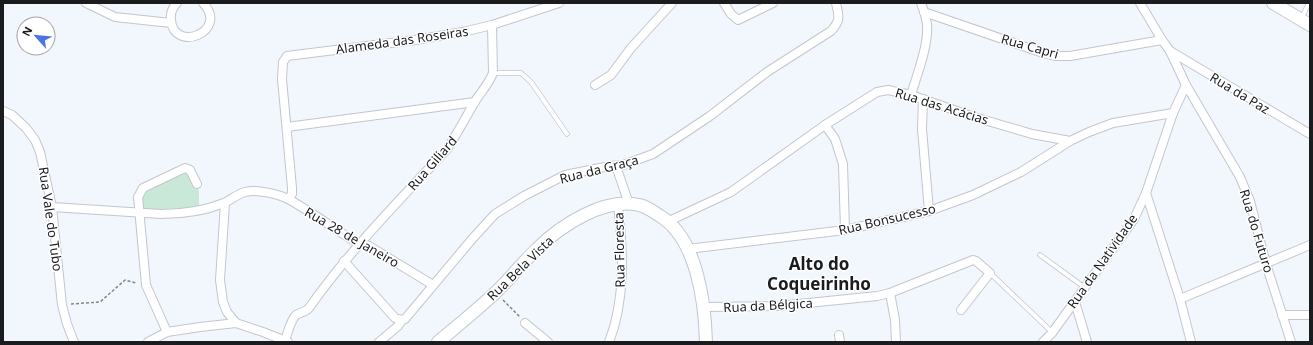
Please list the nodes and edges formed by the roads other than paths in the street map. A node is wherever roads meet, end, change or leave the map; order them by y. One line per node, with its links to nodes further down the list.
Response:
1 (86, 3): 15 (street)
2 (177, 3): 15 (street)
3 (203, 3): 15 (street)
4 (559, 3): 16 (street, Alameda das Roseiras)
5 (672, 3): 20 (street)
6 (724, 3): 7 (street)
7 (773, 3)
8 (836, 3): 32 (street, Rua da Graça)
9 (922, 3): 13 (street)
10 (1140, 3): 17 (street)
11 (1274, 3): 14 (main road)
12 (1309, 3): 14 (lane)
13 (924, 12): 17 (street, Rua Capri); 22 (street)
14 (1305, 22)
15 (171, 23)
16 (492, 25): 19 (street); 28 (street, Alameda das Roseiras)
17 (1162, 40): 18 (street)
18 (1170, 51): 21 (street); 30 (street, Rua da Paz)
19 (493, 73): 24 (street, Rua Giliard); 29 (lane)
20 (595, 85)
21 (1186, 85): 26 (street, Rua da Natividade); 48 (street, Rua do Futuro)
22 (912, 95): 23 (street, Rua das Acácias); 27 (street, Rua das Acácias)
23 (924, 99): 31 (street, Rua das Acácias); 39 (street)
24 (475, 102): 28 (street); 43 (street, Rua Giliard)
25 (3, 111): 38 (street, Rua Vale do Tubo)
26 (1173, 113): 31 (street); 34 (street, Rua da Natividade)
27 (825, 125): 41 (street, Rua das Acácias); 42 (street)
28 (287, 127): 35 (street)
29 (567, 134)
30 (1310, 134)
31 (1070, 141): 39 (street, Rua Bonsucesso)
32 (616, 166): 37 (street, Rua Floresta); 50 (street, Rua da Graça)
33 (198, 184): 40 (street)
34 (1146, 193): 51 (street, Rua da Natividade); 53 (street)
35 (288, 199): 36 (street, Rua 28 de Janeiro); 43 (street, Rua 28 de Janeiro)
36 (225, 203): 40 (street, Rua 28 de Janeiro); 60 (street)
37 (623, 204): 41 (main road); 68 (main road, Rua Bela Vista); 70 (street, Rua Floresta)
38 (52, 207): 40 (street, Rua 28 de Janeiro); 65 (street, Rua Vale do Tubo)
39 (929, 211): 42 (street, Rua Bonsucesso)
40 (139, 213): 62 (street)
41 (669, 221): 45 (main road)
42 (845, 230): 45 (street, Rua Bonsucesso)
43 (359, 244): 47 (street, Rua Giliard); 50 (street, Rua 28 de Janeiro)
44 (1310, 245): 48 (street)
45 (688, 249): 55 (main road)
46 (1040, 255): 51 (lane)
47 (344, 261): 59 (street); 64 (street, Rua Giliard)
48 (1266, 264): 53 (street); 57 (street, Rua do Futuro)
49 (990, 274): 52 (street, Rua da Bélgica); 56 (street); 63 (lane)
50 (433, 285): 59 (street, Rua da Graça)
51 (1084, 287): 54 (street, Rua da Natividade)
52 (890, 293): 55 (street, Rua da Bélgica); 72 (street)
53 (1180, 299): 75 (street)
54 (1075, 302): 63 (street, Rua da Natividade); 74 (street)
55 (704, 307): 71 (main road)
56 (961, 310)
57 (1282, 315): 58 (street); 76 (street, Rua do Futuro)
58 (1310, 315)
59 (398, 319): 67 (street, Rua da Graça)
60 (236, 323): 62 (street); 64 (street)
61 (525, 323): 69 (street)
62 (166, 332): 66 (street)
63 (1052, 333): 73 (street, Rua da Natividade)
64 (286, 341)
65 (74, 342)
66 (148, 342)
67 (379, 342)
68 (438, 342)
69 (548, 342)
70 (608, 342)
71 (706, 342)
72 (896, 342)
73 (1043, 342)
74 (1087, 342)
75 (1191, 342)
76 (1291, 342)

